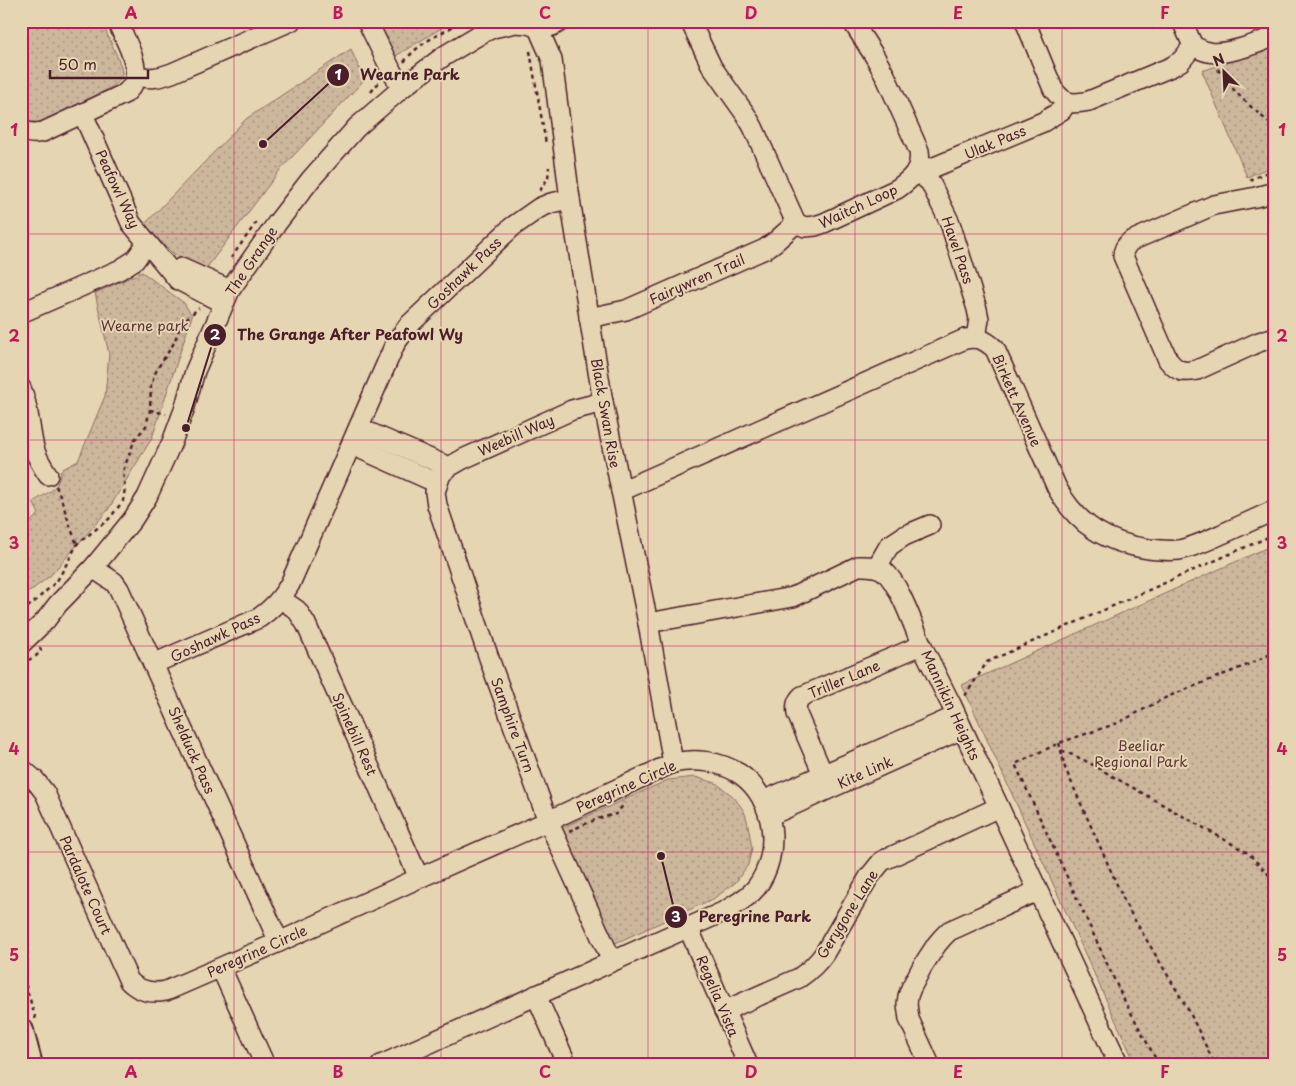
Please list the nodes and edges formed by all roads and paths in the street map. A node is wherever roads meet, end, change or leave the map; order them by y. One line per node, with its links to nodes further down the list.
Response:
1 (117, 21): 17 (street)
2 (291, 21): 17 (street)
3 (462, 21): 16 (path)
4 (690, 21): 26 (street)
5 (852, 21): 23 (street)
6 (1025, 21): 19 (street)
7 (1182, 21): 13 (street)
8 (560, 22): 10 (street, The Grange); 15 (street, Black Swan Rise)
9 (372, 23): 18 (street)
10 (531, 24): 11 (street, The Grange); 15 (street, Black Swan Rise)
11 (496, 25): 18 (street, The Grange)
12 (1275, 36): 14 (street)
13 (1193, 46): 14 (street); 19 (street)
14 (1215, 53): 21 (path)
15 (552, 60): 25 (street, Black Swan Rise)
16 (402, 64)
17 (136, 76): 20 (street)
18 (402, 88): 28 (street, The Grange)
19 (1067, 102): 23 (street, Ulak Pass)
20 (83, 114): 22 (street); 27 (street, Peafowl Way)
21 (1275, 128)
22 (21, 130)
23 (916, 171): 26 (street, Waitch Loop); 33 (street, Havel Pass)
24 (1275, 192): 32 (street)
25 (570, 199): 31 (street, Black Swan Rise); 38 (street, Goshawk Pass)
26 (796, 222): 31 (street, Fairywren Trail)
27 (147, 243): 28 (street, Peafowl Way); 30 (street)
28 (226, 297): 48 (street, The Grange)
29 (204, 304): 36 (path)
30 (21, 313)
31 (589, 318): 35 (street, Black Swan Rise)
32 (1275, 337)
33 (976, 338): 42 (street); 43 (street, Birkett Avenue)
34 (21, 388): 40 (street)
35 (603, 402): 39 (street, Weebill Way); 42 (street, Black Swan Rise)
36 (150, 410): 37 (path); 46 (path)
37 (170, 414)
38 (356, 436): 39 (street); 41 (street); 49 (street, Goshawk Pass)
39 (449, 467): 41 (street, Weebill Way)
40 (48, 475): 46 (path)
41 (437, 483): 67 (street, Samphire Turn)
42 (621, 491): 52 (street, Black Swan Rise)
43 (1275, 510)
44 (930, 525): 47 (street)
45 (1275, 534): 58 (path)
46 (77, 544): 51 (path)
47 (877, 567): 52 (street); 55 (street, Mannikin Heights)
48 (93, 568): 50 (street, The Grange); 57 (street, Shelduck Pass)
49 (281, 599): 57 (street, Goshawk Pass); 69 (street, Spinebill Rest)
50 (58, 604): 53 (street, The Grange); 54 (street, The Grange)
51 (21, 612)
52 (648, 623): 61 (street, Black Swan Rise)
53 (21, 628)
54 (21, 644)
55 (922, 645): 58 (street, Mannikin Heights); 63 (street, Triller Lane)
56 (1275, 652): 59 (path)
57 (153, 664): 72 (street, Shelduck Pass)
58 (956, 716): 63 (street, Kite Link); 65 (street, Mannikin Heights)
59 (1059, 743): 60 (path); 87 (path)
60 (1062, 750): 68 (path); 88 (path)
61 (673, 763): 66 (street, Peregrine Circle); 67 (street, Peregrine Circle)
62 (21, 768): 76 (street, Pardalote Court)
63 (826, 782): 66 (street, Kite Link)
64 (627, 800): 67 (path)
65 (999, 807): 70 (street, Mannikin Heights); 78 (street, Gerygone Lane)
66 (766, 809): 71 (street, Peregrine Circle)
67 (552, 829): 69 (street, Peregrine Circle); 73 (street, Samphire Turn)
68 (1275, 877)
69 (419, 878): 72 (street, Peregrine Circle)
70 (1037, 891): 85 (street); 86 (street, Mannikin Heights)
71 (688, 927): 73 (street, Peregrine Circle); 78 (street, Regelia Vista)
72 (279, 942): 74 (street, Peregrine Circle)
73 (612, 961): 77 (street, Peregrine Circle)
74 (221, 968): 76 (street, Peregrine Circle); 81 (street)
75 (21, 969): 79 (path)
76 (156, 993)
77 (536, 995): 82 (street, Peregrine Circle); 83 (street)
78 (724, 1011): 84 (street, Regelia Vista)
79 (30, 1029): 80 (main road)
80 (30, 1065)
81 (265, 1065)
82 (381, 1065)
83 (567, 1065)
84 (748, 1065)
85 (930, 1065)
86 (1119, 1065)
87 (1160, 1065)
88 (1215, 1065)

